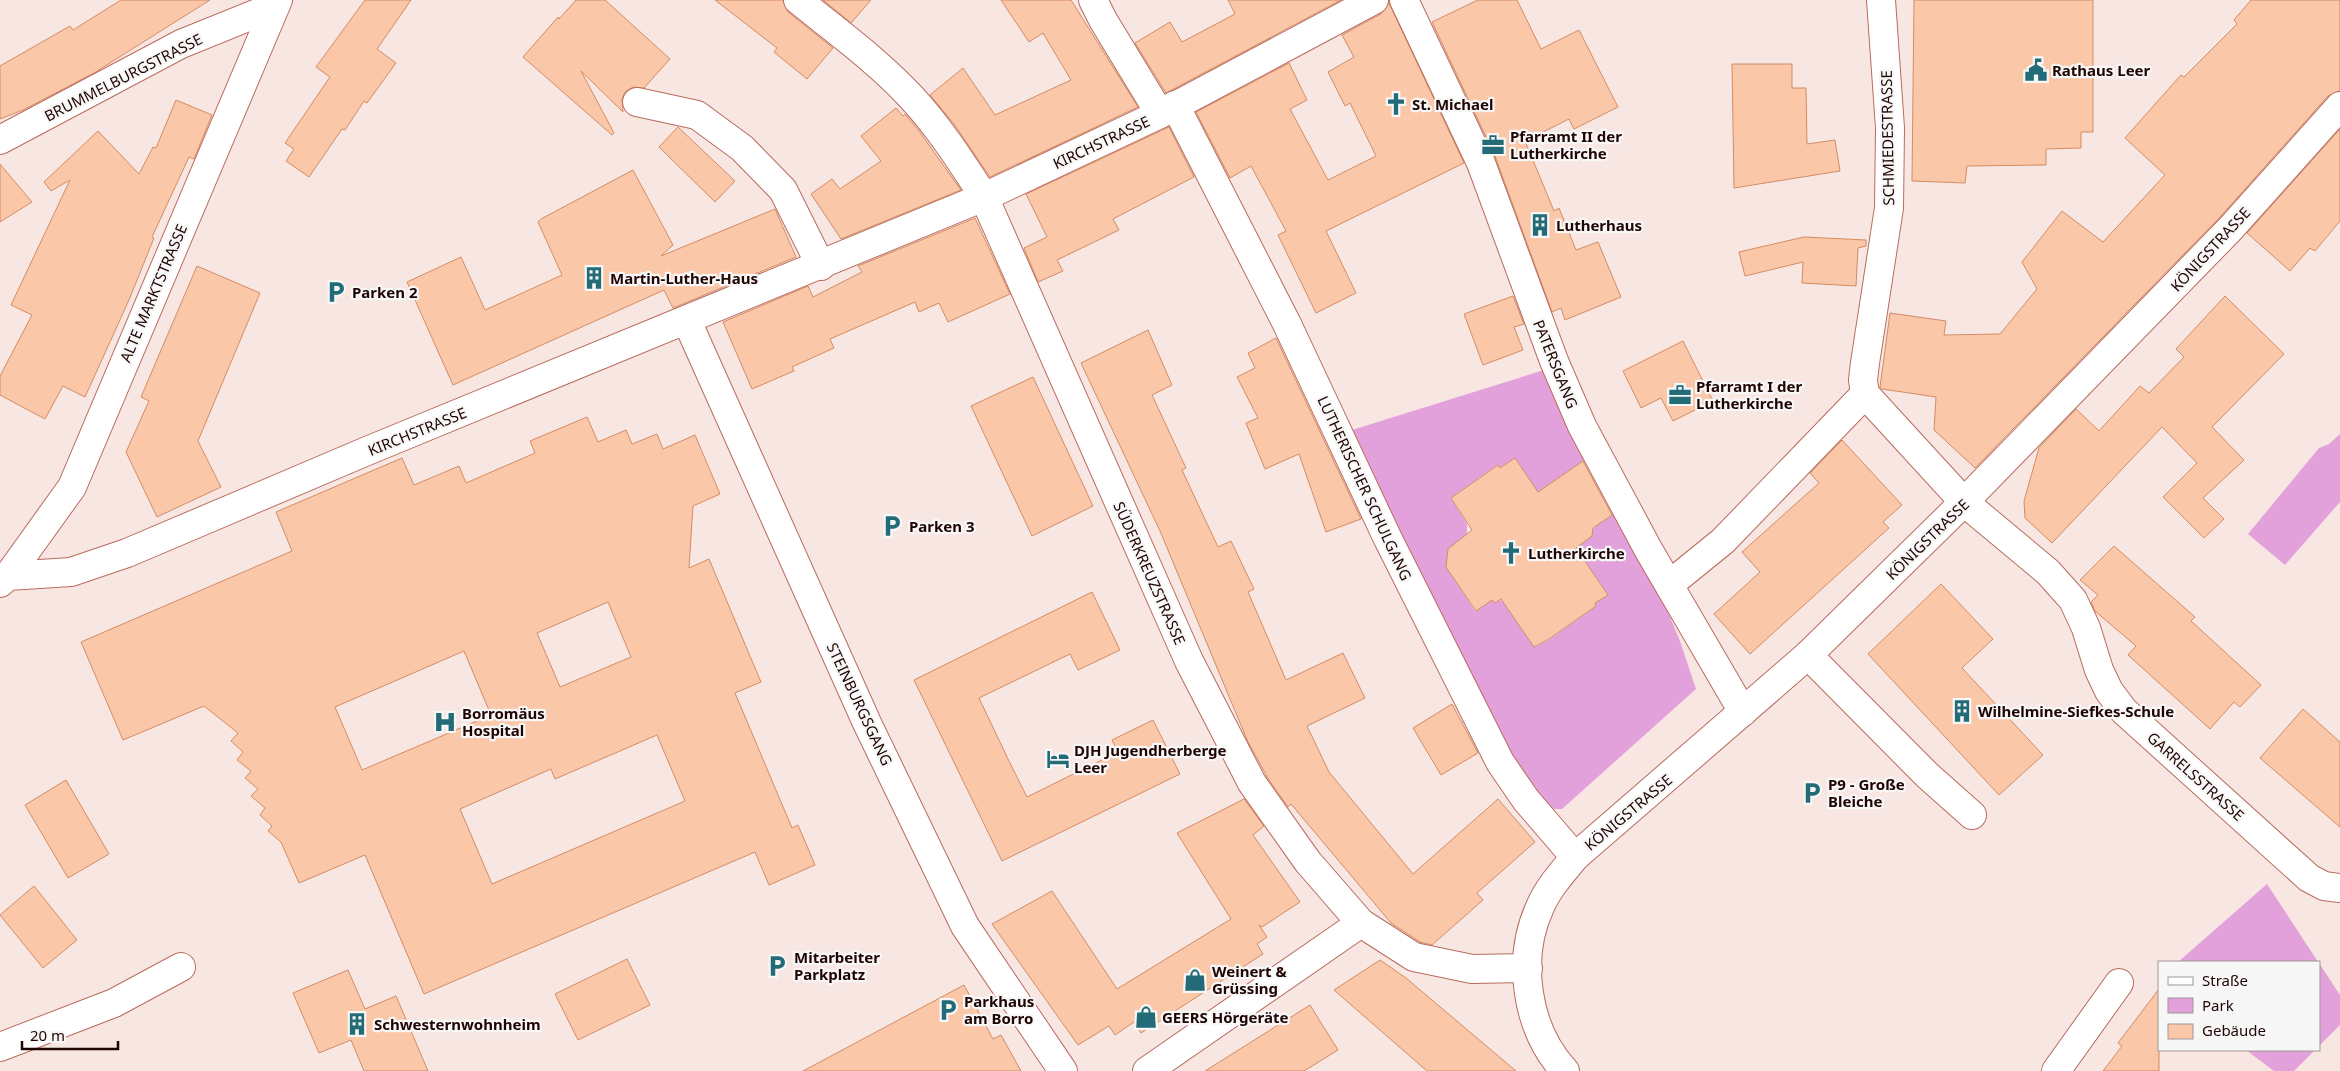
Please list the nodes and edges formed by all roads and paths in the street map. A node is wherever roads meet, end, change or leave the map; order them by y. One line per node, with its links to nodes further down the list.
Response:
1 (798, 0): 11 (street, SÜDERKREUZSTRASSE)
2 (1093, 0): 9 (street, LUTHERISCHER SCHULGANG)
3 (1374, 0): 9 (street, KIRCHSTRASSE)
4 (1404, 0): 17 (street, PATERSGANG)
5 (1881, 0): 14 (street, SCHMIEDESTRASSE)
6 (277, 3): 10 (street, BRUMMELBURGSTRASSE); 16 (street, ALTE MARKTSTRASSE)
7 (637, 102): 12 (street)
8 (2340, 106): 15 (street, KÖNIGSTRASSE)
9 (1168, 110): 11 (street, KIRCHSTRASSE); 21 (street, LUTHERISCHER SCHULGANG)
10 (0, 140)
11 (984, 197): 12 (street, KIRCHSTRASSE); 23 (street, SÜDERKREUZSTRASSE)
12 (821, 266): 13 (street, KIRCHSTRASSE)
13 (687, 321): 16 (street, KIRCHSTRASSE); 28 (street, STEINBURGSGANG)
14 (1865, 394): 15 (street); 17 (street)
15 (1964, 502): 18 (street, KÖNIGSTRASSE); 22 (street, GARRELSSTRASSE)
16 (4, 580)
17 (1670, 584): 19 (street, PATERSGANG)
18 (1808, 655): 19 (street, KÖNIGSTRASSE); 20 (street)
19 (1743, 712): 21 (street, KÖNIGSTRASSE)
20 (1972, 815)
21 (1575, 857): 25 (street, KÖNIGSTRASSE)
22 (2340, 888)
23 (1361, 923): 25 (street, SÜDERKREUZSTRASSE); 29 (street)
24 (181, 967): 27 (street)
25 (1528, 968): 30 (street, KÖNIGSTRASSE)
26 (2119, 984): 31 (street)
27 (0, 1047)
28 (1063, 1071)
29 (1147, 1071)
30 (1565, 1071)
31 (2056, 1071)

